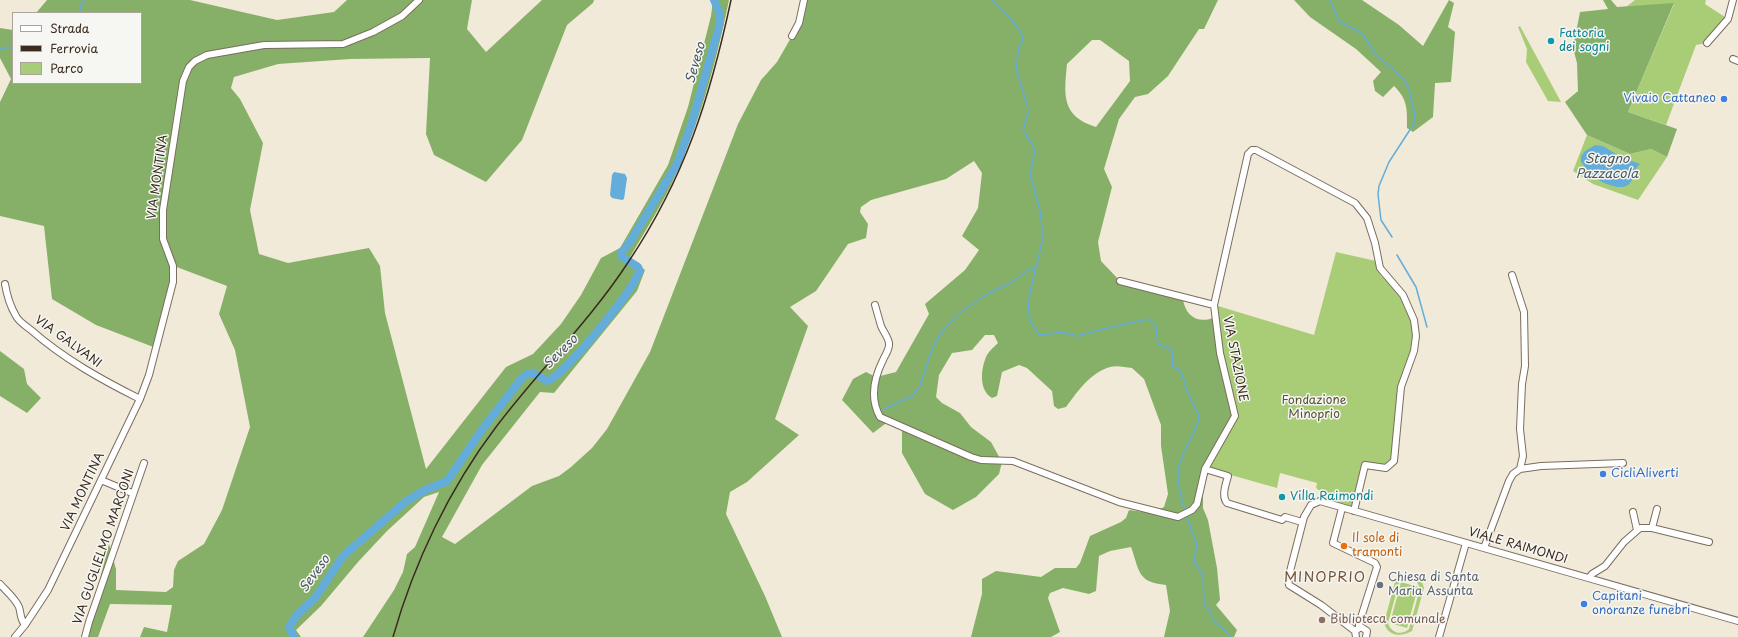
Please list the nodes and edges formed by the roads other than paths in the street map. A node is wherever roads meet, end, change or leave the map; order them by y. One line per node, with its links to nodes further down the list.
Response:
1 (418, 0): 11 (street, VIA MONTINA)
2 (804, 0): 4 (street)
3 (1733, 0): 5 (street)
4 (792, 36)
5 (1707, 43)
6 (1512, 275): 15 (street)
7 (1120, 282): 10 (street, VIA STAZIONE)
8 (5, 284): 11 (street, VIA GALVANI)
9 (875, 305): 14 (street, VIA STAZIONE)
10 (1214, 305): 14 (street, VIA STAZIONE); 20 (street)
11 (140, 399): 16 (street, VIA MONTINA)
12 (1623, 462): 15 (street)
13 (144, 463): 17 (street, VIA GUGLIELMO MARCONI)
14 (1205, 469): 22 (street)
15 (1520, 469): 27 (street)
16 (101, 480): 17 (street); 31 (street, VIA MONTINA)
17 (132, 493): 34 (street, VIA GUGLIELMO MARCONI)
18 (1342, 508): 20 (street, VIALE RAIMONDI); 22 (street, VIALE RAIMONDI); 32 (street)
19 (1657, 509): 23 (street)
20 (1354, 511): 26 (street, VIALE RAIMONDI)
21 (1633, 512): 24 (street)
22 (1302, 522): 32 (street)
23 (1652, 528): 24 (street); 25 (street)
24 (1637, 530): 28 (street)
25 (1710, 542)
26 (1466, 543): 27 (street, VIALE RAIMONDI); 36 (street)
27 (1484, 548): 28 (street, VIALE RAIMONDI)
28 (1589, 578): 30 (street, VIALE RAIMONDI)
29 (0, 584): 31 (street)
30 (1738, 621)
31 (25, 625): 33 (street, VIA MONTINA)
32 (1357, 632): 35 (street)
33 (15, 637)
34 (86, 637)
35 (1366, 637)
36 (1439, 637)

